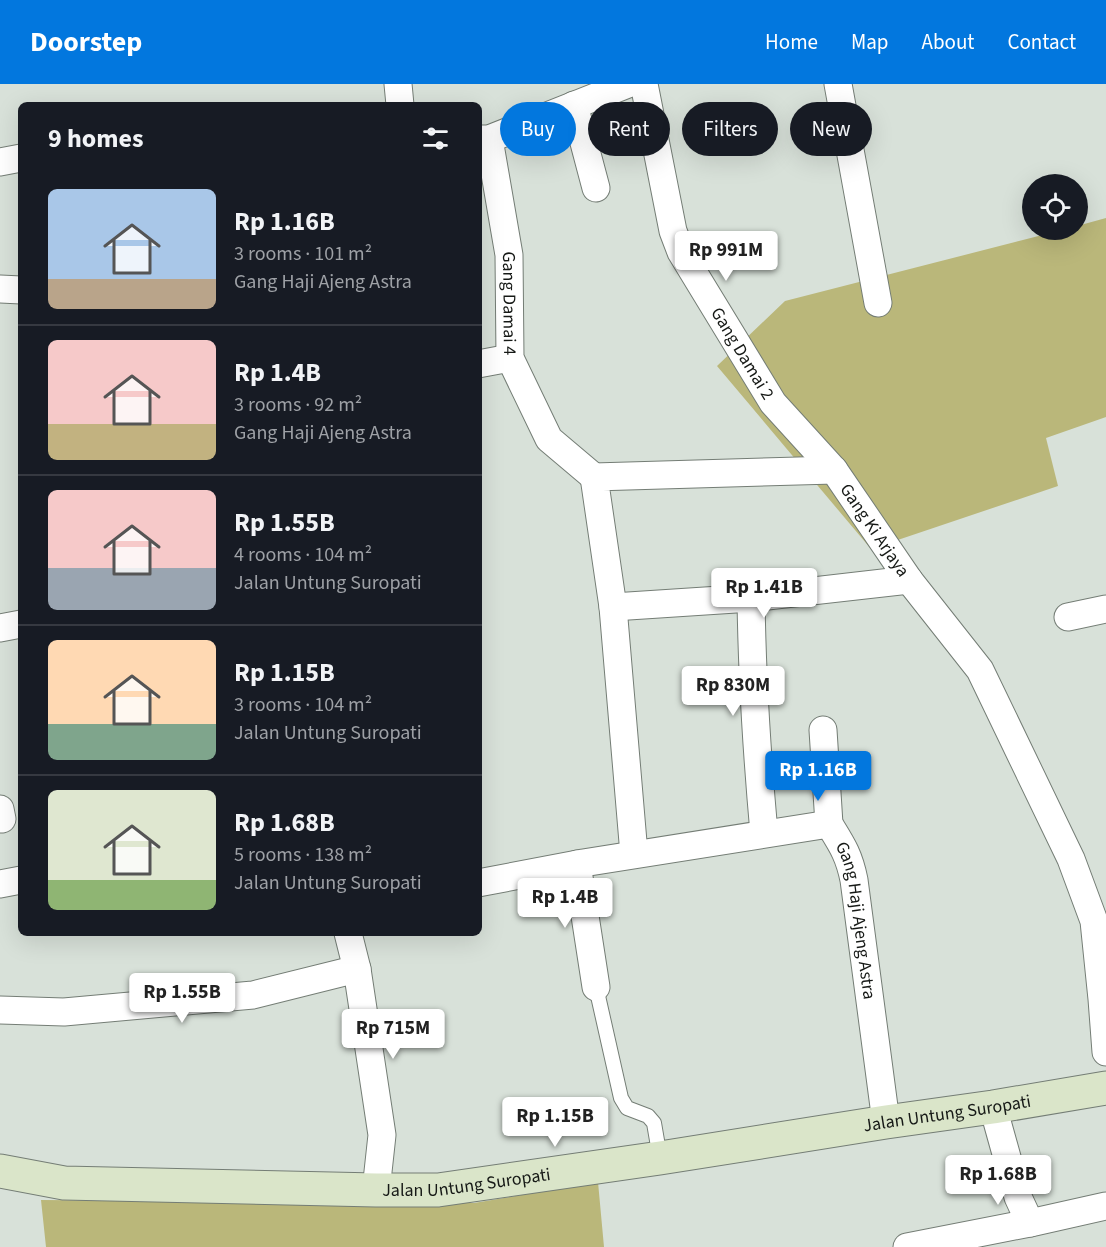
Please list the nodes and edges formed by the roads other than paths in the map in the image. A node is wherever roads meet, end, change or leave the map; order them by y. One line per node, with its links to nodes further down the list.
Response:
1 (398, 84): 5 (street)
2 (628, 84): 6 (street)
3 (644, 84): 18 (street, Gang Damai 2)
4 (838, 84): 15 (street)
5 (400, 102)
6 (576, 104)
7 (576, 113): 12 (street)
8 (500, 133): 9 (street)
9 (484, 139): 16 (street, Gang Damai 4)
10 (18, 159): 11 (street)
11 (0, 162)
12 (596, 188)
13 (0, 289): 14 (street)
14 (18, 290)
15 (878, 303)
16 (510, 358): 17 (street); 19 (street, Gang Damai 4)
17 (482, 362)
18 (834, 470): 19 (street, Gang Ki Arjaya); 20 (street, Gang Ki Arjaya)
19 (594, 477): 22 (street)
20 (909, 580): 21 (street); 39 (street, Gang Ki Arjaya)
21 (751, 598): 22 (street); 29 (street)
22 (613, 607): 30 (street)
23 (1106, 609): 24 (street)
24 (1068, 617)
25 (18, 625): 26 (street)
26 (0, 628)
27 (823, 730): 28 (street)
28 (828, 824): 29 (street, Gang Haji Ajeng Astra); 42 (street, Gang Haji Ajeng Astra)
29 (764, 834): 30 (street, Gang Haji Ajeng Astra)
30 (634, 854): 31 (street, Gang Haji Ajeng Astra)
31 (577, 864): 33 (street, Gang Haji Ajeng Astra); 37 (street)
32 (18, 881): 34 (street)
33 (482, 882)
34 (0, 884)
35 (349, 936): 36 (street)
36 (357, 969): 38 (street); 45 (street)
37 (596, 987): 43 (lane)
38 (0, 1010)
39 (1106, 1052)
40 (1106, 1088): 41 (street, Jalan Untung Suropati)
41 (993, 1107): 42 (street, Jalan Untung Suropati); 47 (street)
42 (886, 1122): 43 (street, Jalan Untung Suropati)
43 (660, 1158): 45 (street, Jalan Untung Suropati)
44 (0, 1171): 45 (street, Jalan Untung Suropati)
45 (376, 1190)
46 (1106, 1206): 47 (street)
47 (1030, 1223): 48 (street)
48 (908, 1247)

